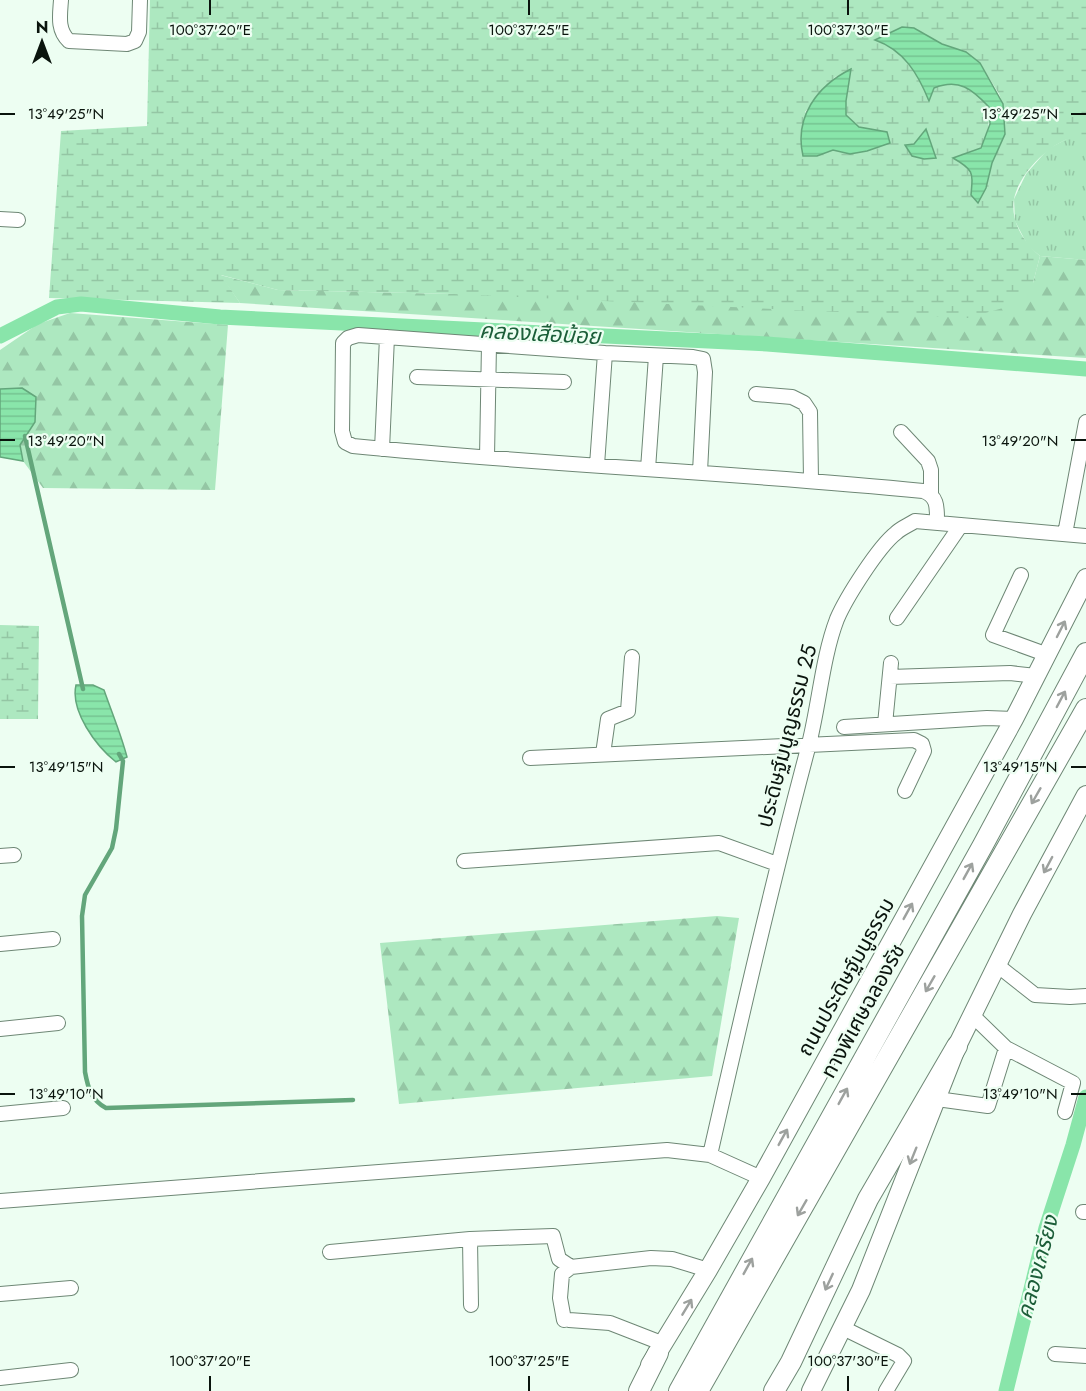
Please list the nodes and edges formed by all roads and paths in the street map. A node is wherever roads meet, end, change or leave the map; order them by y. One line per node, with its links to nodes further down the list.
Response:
1 (61, 0): 2 (street)
2 (140, 0)
3 (0, 219): 4 (street)
4 (18, 220)
5 (387, 336): 6 (street); 15 (street); 15 (street)
6 (489, 344): 7 (street); 10 (street)
7 (605, 353): 8 (street); 17 (street)
8 (656, 356): 18 (street); 19 (street)
9 (417, 377): 10 (street)
10 (489, 380): 11 (street); 16 (street)
11 (564, 382)
12 (756, 394): 20 (street)
13 (1086, 422): 24 (street)
14 (901, 432): 21 (street)
15 (382, 449): 16 (street)
16 (487, 457): 17 (street)
17 (597, 465): 18 (street)
18 (648, 469): 19 (street)
19 (700, 472): 20 (street)
20 (811, 480): 21 (street)
21 (931, 493): 22 (street)
22 (937, 522): 23 (street, ประดิษฐ์มนูญธรรม 25); 37 (street, ประดิษฐ์มนูญธรรม 25)
23 (961, 525): 24 (street, ประดิษฐ์มนูญธรรม 25); 28 (street)
24 (1065, 534): 25 (street, ประดิษฐ์มนูญธรรม 25)
25 (1086, 536)
26 (1021, 575): 30 (street)
27 (1086, 578): 30 (main road, ถนนประดิษฐ์มนูธรรม, one-way to 27)
28 (897, 618)
29 (1086, 653): 75 (highway, ทางพิเศษฉลองรัช, one-way to 29)
30 (1048, 655): 32 (main road, ถนนประดิษฐ์มนูธรรม)
31 (632, 657): 38 (street)
32 (1036, 676): 34 (main road, ถนนประดิษฐ์มนูธรรม); 35 (street)
33 (1086, 708): 76 (highway, ทางพิเศษฉลองรัช, one-way to 76)
34 (1014, 719): 35 (street); 58 (main road, ถนนประดิษฐ์มนูธรรม, one-way to 34)
35 (885, 724): 36 (street)
36 (844, 727)
37 (809, 745): 38 (street); 40 (street); 43 (street, ประดิษฐ์มนูญธรรม 25)
38 (603, 754): 39 (street)
39 (530, 758)
40 (905, 791)
41 (1086, 795): 46 (main road, one-way to 46)
42 (464, 861): 43 (street)
43 (777, 864): 57 (street, ประดิษฐ์มนูญธรรม 25)
44 (53, 939): 45 (street)
45 (0, 944)
46 (997, 965): 47 (street); 48 (main road)
47 (1086, 996)
48 (972, 1016): 51 (main road); 52 (street)
49 (58, 1023): 50 (street)
50 (0, 1029)
51 (957, 1046): 53 (main road); 77 (highway, one-way to 77)
52 (1006, 1048): 53 (street); 55 (street)
53 (937, 1099): 67 (main road, one-way to 67)
54 (63, 1108): 56 (street)
55 (1065, 1112)
56 (0, 1114)
57 (710, 1155): 58 (street); 59 (street)
58 (761, 1178): 63 (main road, ถนนประดิษฐ์มนูธรรม)
59 (0, 1201)
60 (470, 1239): 61 (street); 62 (street); 66 (street)
61 (330, 1252)
62 (571, 1267): 63 (street); 68 (street)
63 (708, 1270): 68 (main road, ถนนประดิษฐ์มนูธรรม, one-way to 63)
64 (71, 1288): 65 (street)
65 (0, 1294)
66 (471, 1305)
67 (843, 1328): 78 (main road); 79 (street)
68 (661, 1349): 73 (main road, ถนนประดิษฐ์มนูธรรม); 74 (highway)
69 (1055, 1354): 70 (street)
70 (1086, 1356)
71 (71, 1370): 72 (street)
72 (0, 1378)
73 (632, 1391)
74 (639, 1391)
75 (679, 1391)
76 (699, 1391)
77 (774, 1391)
78 (811, 1391)
79 (886, 1391)

